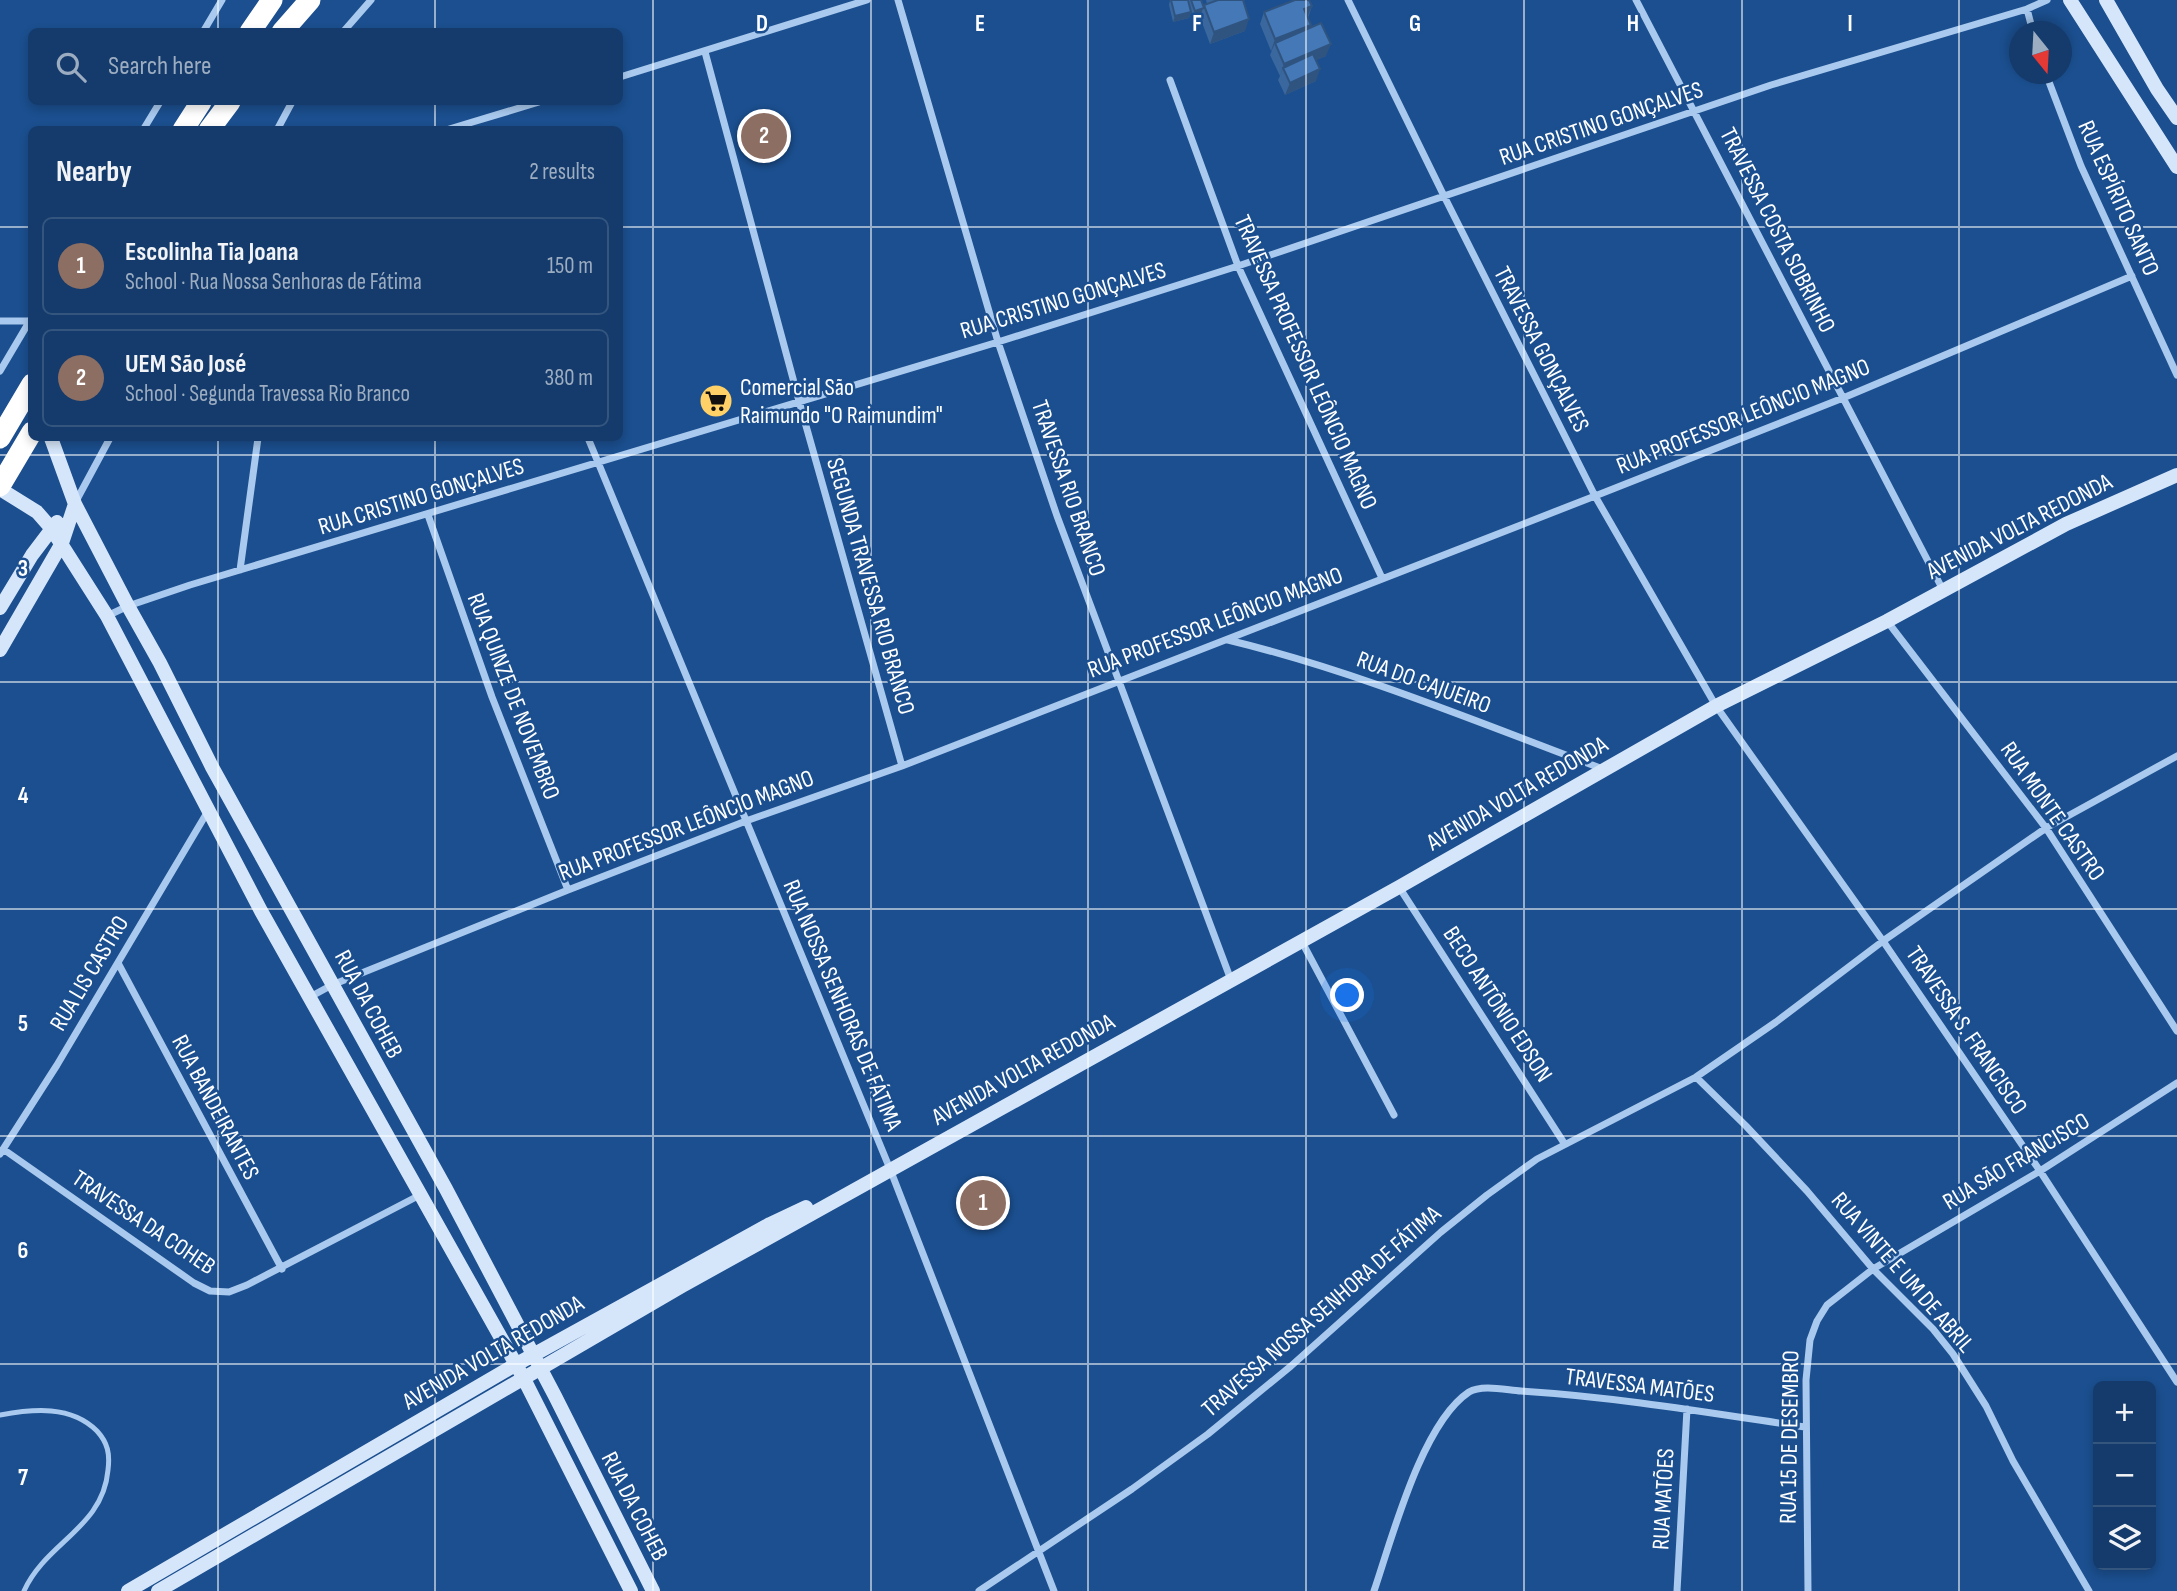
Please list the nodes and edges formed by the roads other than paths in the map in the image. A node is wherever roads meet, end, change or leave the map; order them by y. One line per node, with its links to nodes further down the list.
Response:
1 (222, 0): 14 (street)
2 (272, 0): 15 (highway)
3 (310, 0): 16 (highway)
4 (371, 0): 17 (street)
5 (867, 0): 18 (street)
6 (898, 0): 41 (street, TRAVESSA RIO BRANCO)
7 (1348, 0): 35 (street, TRAVESSA GONÇALVES)
8 (1636, 0): 27 (street, TRAVESSA COSTA SOBRINHO)
9 (2048, 0): 12 (street)
10 (2070, 0): 34 (street)
11 (2106, 0): 28 (street)
12 (2027, 9): 13 (street); 27 (street, RUA CRISTINO GONÇALVES)
13 (2030, 21)
14 (205, 28)
15 (253, 28)
16 (286, 28)
17 (346, 28)
18 (705, 52): 19 (street); 48 (street, SEGUNDA TRAVESSA RIO BRANCO)
19 (623, 76)
20 (1170, 80): 36 (street, TRAVESSA PROFESSOR LEÔNCIO MAGNO)
21 (2050, 84): 37 (street, RUA ESPÍRITO SANTO)
22 (158, 105): 29 (street)
23 (199, 105): 30 (highway)
24 (228, 105): 31 (highway)
25 (290, 105): 32 (street)
26 (530, 105): 33 (street)
27 (1695, 112): 35 (street, RUA CRISTINO GONÇALVES); 47 (street, TRAVESSA COSTA SOBRINHO)
28 (2177, 118)
29 (145, 126)
30 (186, 126)
31 (212, 126)
32 (278, 126)
33 (464, 126)
34 (2177, 167)
35 (1444, 196): 36 (street, RUA CRISTINO GONÇALVES); 58 (street, TRAVESSA GONÇALVES)
36 (1238, 265): 41 (street, RUA CRISTINO GONÇALVES); 64 (street, TRAVESSA PROFESSOR LEÔNCIO MAGNO)
37 (2132, 276): 45 (street, RUA ESPÍRITO SANTO); 47 (street, RUA PROFESSOR LEÔNCIO MAGNO)
38 (28, 319): 39 (street)
39 (0, 321)
40 (28, 323): 43 (street)
41 (998, 342): 48 (street, RUA CRISTINO GONÇALVES); 72 (street, TRAVESSA RIO BRANCO)
42 (0, 352): 43 (street)
43 (7, 360): 44 (street)
44 (0, 371)
45 (2177, 375)
46 (28, 391): 49 (highway)
47 (1843, 398): 58 (street, RUA PROFESSOR LEÔNCIO MAGNO); 65 (street, TRAVESSA COSTA SOBRINHO)
48 (799, 401): 55 (street, RUA CRISTINO GONÇALVES); 75 (street, SEGUNDA TRAVESSA RIO BRANCO)
49 (0, 438)
50 (28, 439): 57 (highway)
51 (52, 441): 59 (street, RUA DA COHEB)
52 (108, 441): 59 (street)
53 (258, 441): 63 (street)
54 (589, 441): 55 (street, RUA NOSSA SENHORAS DE FÁTIMA)
55 (598, 463): 60 (street, RUA CRISTINO GONÇALVES); 78 (street, RUA NOSSA SENHORAS DE FÁTIMA)
56 (2177, 475): 65 (street, AVENIDA VOLTA REDONDA)
57 (0, 488): 61 (street, RUA DA COHEB)
58 (1595, 496): 64 (street, RUA PROFESSOR LEÔNCIO MAGNO); 73 (street, TRAVESSA GONÇALVES)
59 (75, 504): 61 (street); 62 (street); 66 (street, RUA DA COHEB)
60 (428, 515): 63 (street, RUA CRISTINO GONÇALVES); 81 (street, RUA QUINZE DE NOVEMBRO)
61 (51, 528): 62 (street, RUA DA COHEB); 67 (street)
62 (62, 543): 68 (street, RUA DA COHEB); 71 (street)
63 (240, 570): 66 (street, RUA CRISTINO GONÇALVES)
64 (1382, 578): 70 (street, RUA PROFESSOR LEÔNCIO MAGNO)
65 (1943, 590): 69 (street, AVENIDA VOLTA REDONDA)
66 (128, 606): 68 (street, RUA CRISTINO GONÇALVES); 86 (street, RUA DA COHEB)
67 (0, 608)
68 (107, 616): 77 (street, RUA DA COHEB)
69 (1887, 621): 73 (street, AVENIDA VOLTA REDONDA); 79 (street, RUA MONTE CASTRO)
70 (1228, 640): 72 (street, RUA PROFESSOR LEÔNCIO MAGNO); 76 (street, RUA DO CAJUEIRO)
71 (0, 650)
72 (1117, 681): 75 (street, RUA PROFESSOR LEÔNCIO MAGNO); 85 (street, TRAVESSA RIO BRANCO)
73 (1716, 706): 76 (street, AVENIDA VOLTA REDONDA); 83 (street, TRAVESSA S. FRANCISCO)
74 (2177, 757): 79 (street, TRAVESSA NOSSA SENHORA DE FÁTIMA)
75 (902, 766): 78 (street, RUA PROFESSOR LEÔNCIO MAGNO)
76 (1604, 769): 80 (street, AVENIDA VOLTA REDONDA)
77 (208, 811): 84 (street, RUA LIS CASTRO); 87 (street, RUA DA COHEB)
78 (746, 821): 81 (street, RUA PROFESSOR LEÔNCIO MAGNO); 94 (street, RUA NOSSA SENHORAS DE FÁTIMA)
79 (2046, 828): 83 (street, TRAVESSA NOSSA SENHORA DE FÁTIMA); 88 (street, RUA MONTE CASTRO)
80 (1399, 887): 82 (street, AVENIDA VOLTA REDONDA); 92 (street, BECO ANTÔNIO EDSON)
81 (568, 890): 86 (street, RUA PROFESSOR LEÔNCIO MAGNO)
82 (1302, 941): 85 (street, AVENIDA VOLTA REDONDA); 91 (street)
83 (1883, 942): 89 (street, TRAVESSA NOSSA SENHORA DE FÁTIMA); 95 (street, TRAVESSA S. FRANCISCO)
84 (118, 963): 93 (street, RUA LIS CASTRO); 97 (street, RUA BANDEIRANTES)
85 (1231, 980): 94 (street, AVENIDA VOLTA REDONDA)
86 (331, 985): 87 (street, RUA PROFESSOR LEÔNCIO MAGNO); 99 (street, RUA DA COHEB)
87 (310, 997): 96 (street, RUA DA COHEB)
88 (2177, 1031)
89 (1696, 1077): 92 (street, TRAVESSA NOSSA SENHORA DE FÁTIMA); 98 (street, RUA VINTE E UM DE ABRIL)
90 (2177, 1083): 95 (street, RUA SÃO FRANCISCO)
91 (1394, 1115)
92 (1564, 1143): 105 (street, TRAVESSA NOSSA SENHORA DE FÁTIMA)
93 (2, 1152): 97 (street, TRAVESSA DA COHEB)
94 (890, 1169): 99 (street, AVENIDA VOLTA REDONDA); 105 (street, RUA NOSSA SENHORAS DE FÁTIMA)
95 (2039, 1171): 98 (street, RUA SÃO FRANCISCO); 101 (street, TRAVESSA S. FRANCISCO)
96 (420, 1195): 97 (street, TRAVESSA DA COHEB); 100 (street, RUA DA COHEB)
97 (282, 1269)
98 (1873, 1269): 104 (street, RUA 15 DE DESEMBRO); 116 (street, RUA VINTE E UM DE ABRIL)
99 (535, 1362): 100 (street, AVENIDA VOLTA REDONDA); 110 (street, RUA DA COHEB)
100 (519, 1371): 107 (street, AVENIDA VOLTA REDONDA); 108 (street, AVENIDA VOLTA REDONDA); 109 (street, RUA DA COHEB)
101 (2177, 1382)
102 (1687, 1409): 104 (street, TRAVESSA MATÕES); 113 (street, TRAVESSA MATÕES); 114 (street, RUA MATÕES)
103 (0, 1415): 106 (lane)
104 (1805, 1427): 115 (street, RUA 15 DE DESEMBRO)
105 (1039, 1551): 111 (street, TRAVESSA NOSSA SENHORA DE FÁTIMA); 112 (street, RUA NOSSA SENHORAS DE FÁTIMA)
106 (24, 1591)
107 (128, 1591)
108 (158, 1591)
109 (631, 1591)
110 (653, 1591)
111 (979, 1591)
112 (1054, 1591)
113 (1374, 1591)
114 (1677, 1591)
115 (1808, 1591)
116 (2089, 1591)

